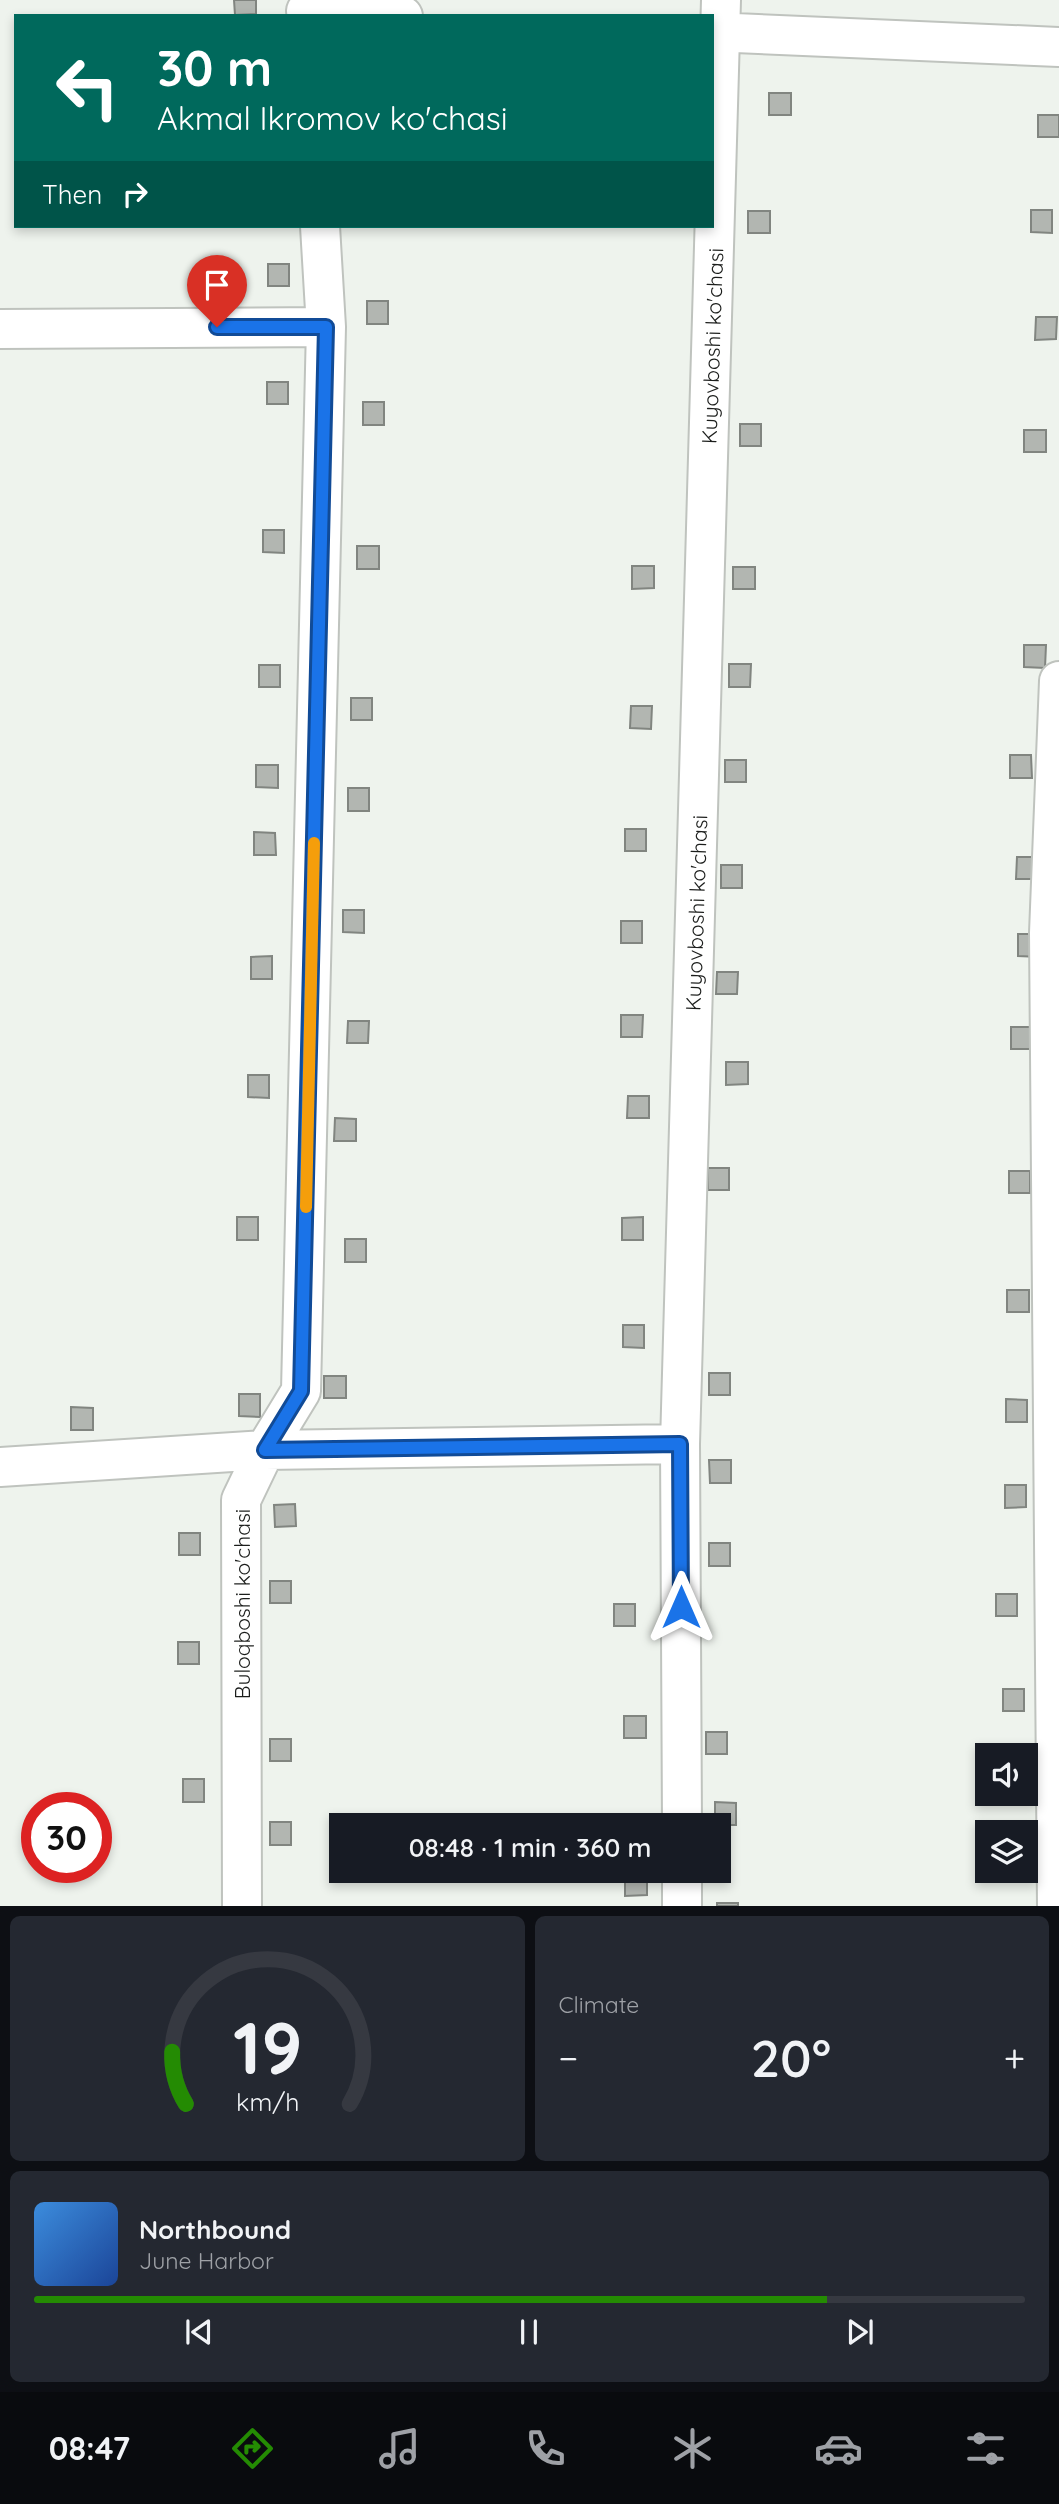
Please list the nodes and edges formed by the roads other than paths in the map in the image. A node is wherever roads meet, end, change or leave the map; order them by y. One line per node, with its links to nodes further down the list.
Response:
1 (306, 9): 2 (street)
2 (376, 14)
3 (718, 22): 4 (street); 5 (street, Kuyovboshi ko'chasi)
4 (1059, 47)
5 (714, 172)
6 (320, 228): 8 (street, Buloqboshi ko'chasi)
7 (712, 228): 11 (street, Kuyovboshi ko'chasi)
8 (326, 327): 9 (street); 12 (street, Buloqboshi ko'chasi)
9 (0, 329)
10 (1059, 681): 18 (street)
11 (680, 1444): 12 (street); 14 (street, Kuyovboshi ko'chasi)
12 (265, 1450): 13 (street); 16 (street, Buloqboshi ko'chasi)
13 (0, 1467)
14 (682, 1813)
15 (682, 1883): 17 (street)
16 (242, 1906)
17 (682, 1906)
18 (1057, 1906)

